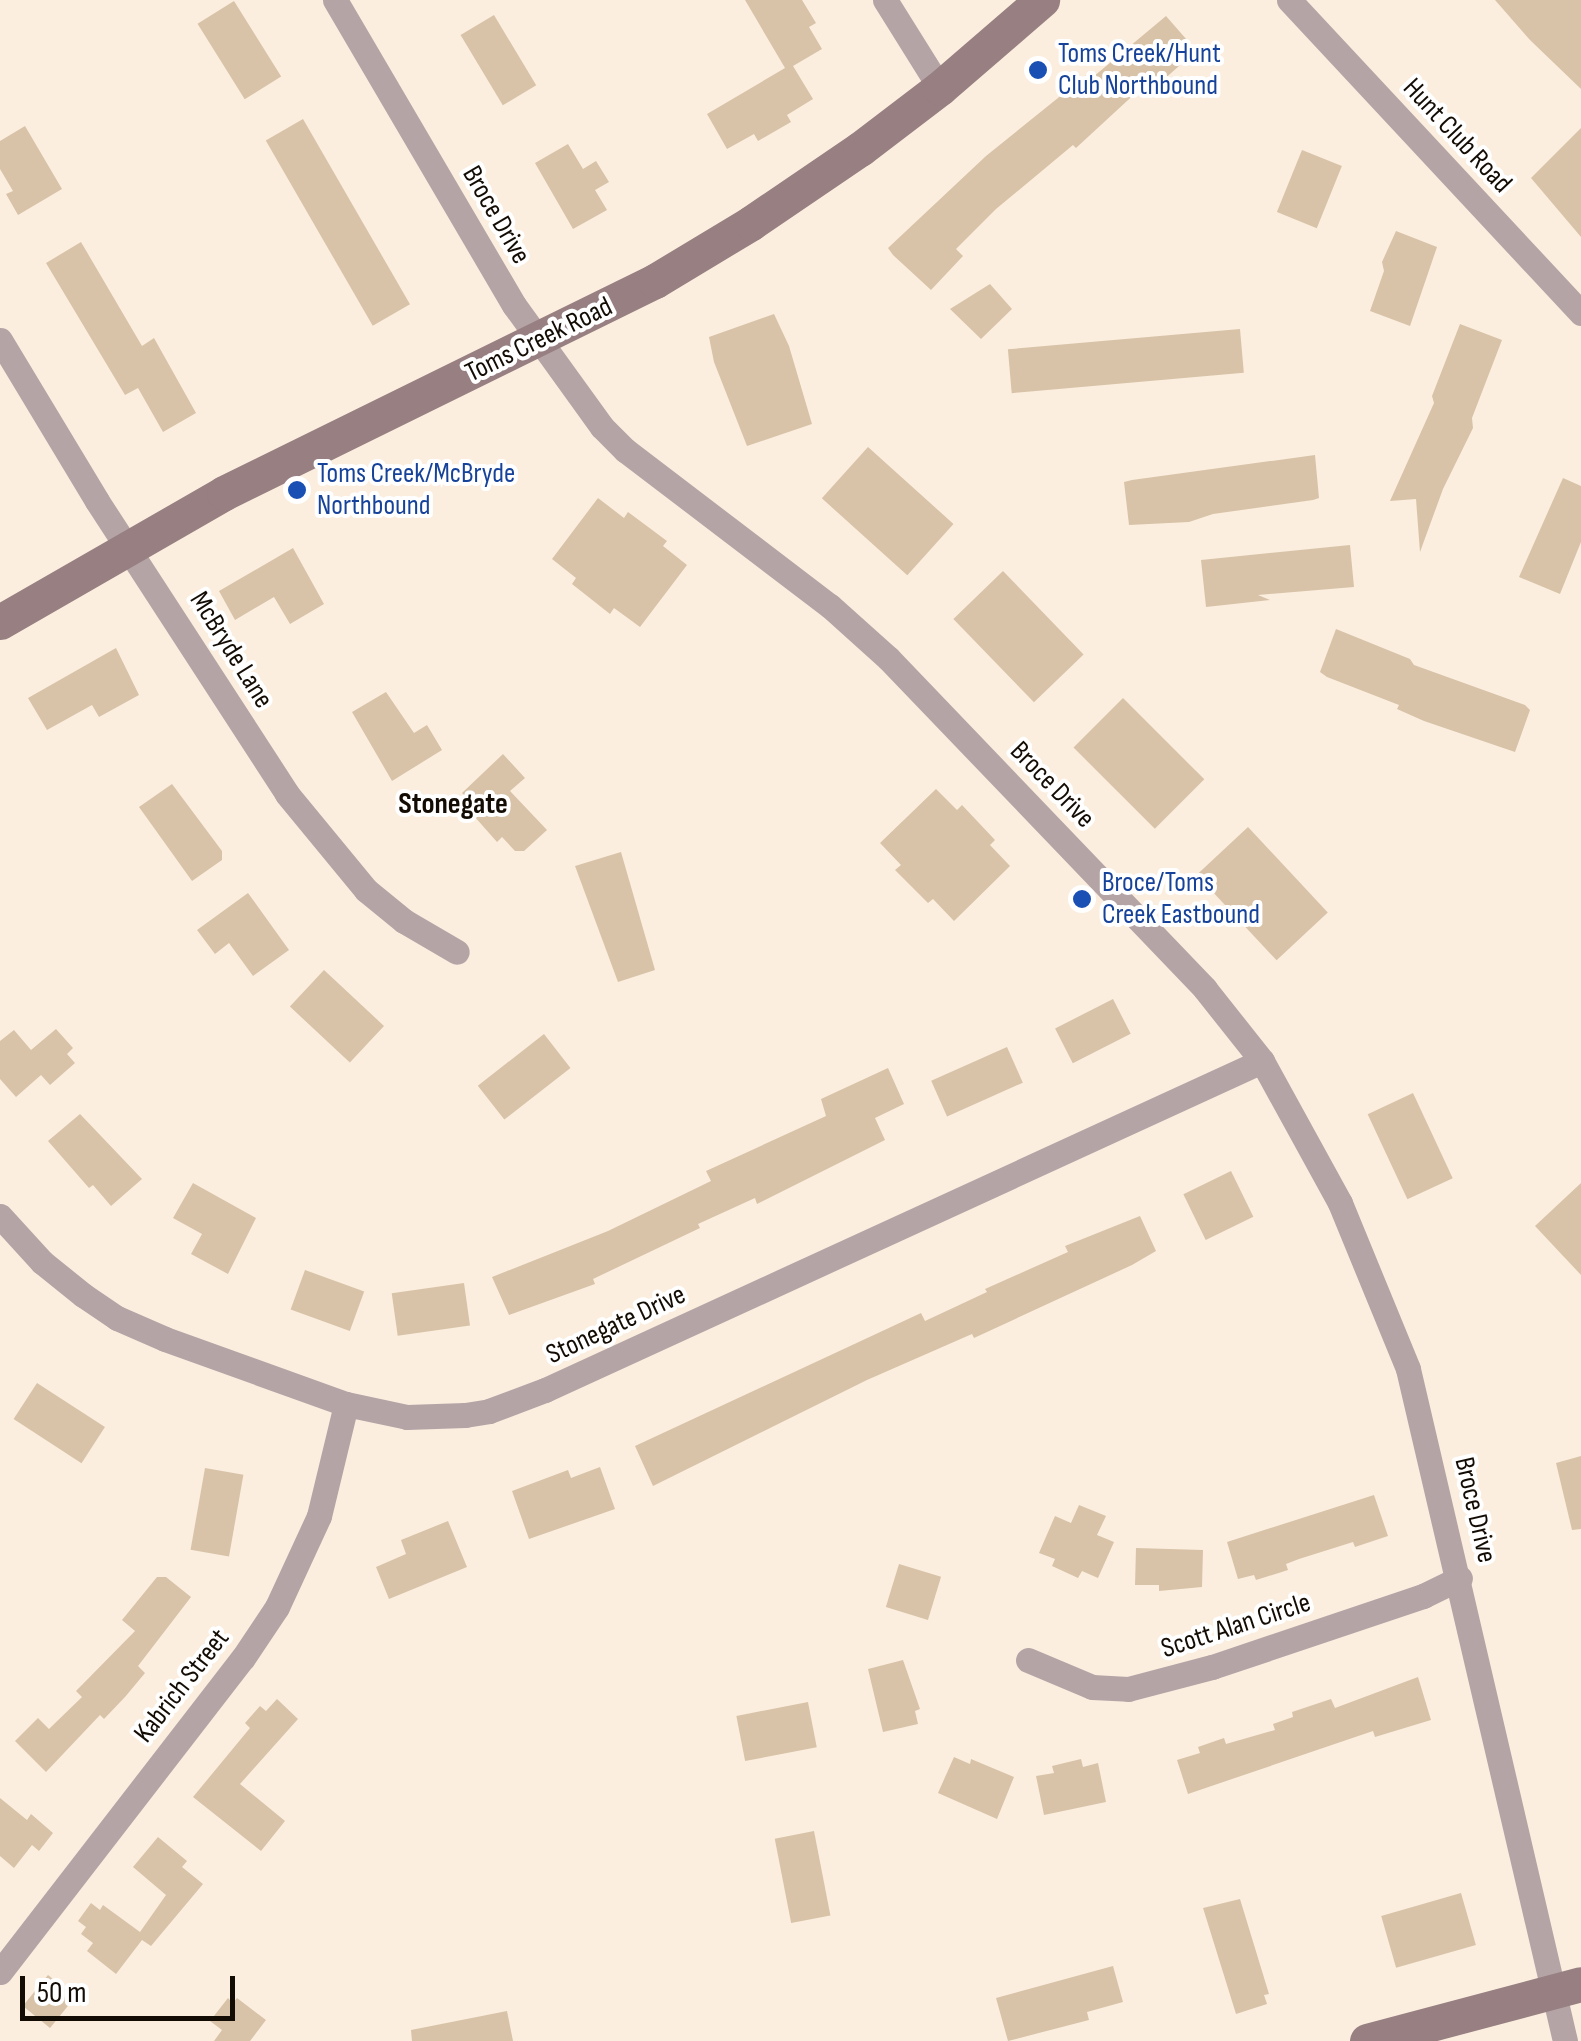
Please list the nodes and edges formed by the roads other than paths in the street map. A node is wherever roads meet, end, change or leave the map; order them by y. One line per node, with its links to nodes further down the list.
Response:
1 (335, 0): 8 (street, Broce Drive)
2 (886, 0): 5 (street)
3 (1042, 0): 5 (main road, Toms Creek Road)
4 (1289, 0): 6 (street, Hunt Club Road)
5 (940, 88): 8 (main road, Toms Creek Road)
6 (1581, 314)
7 (0, 340): 9 (street, McBryde Lane)
8 (540, 340): 9 (main road, Toms Creek Road); 12 (street, Broce Drive)
9 (127, 546): 10 (main road, Toms Creek Road); 11 (street, McBryde Lane)
10 (0, 622)
11 (457, 952)
12 (1262, 1061): 14 (street, Stonegate Drive); 15 (street, Broce Drive)
13 (0, 1216): 14 (street, Stonegate Drive)
14 (346, 1404): 17 (street, Kabrich Street)
15 (1460, 1578): 16 (street, Scott Alan Circle); 18 (street, Broce Drive)
16 (1028, 1660)
17 (0, 1972)
18 (1568, 1988): 19 (main road); 20 (street, Broce Drive)
19 (1367, 2041)
20 (1565, 2041)

